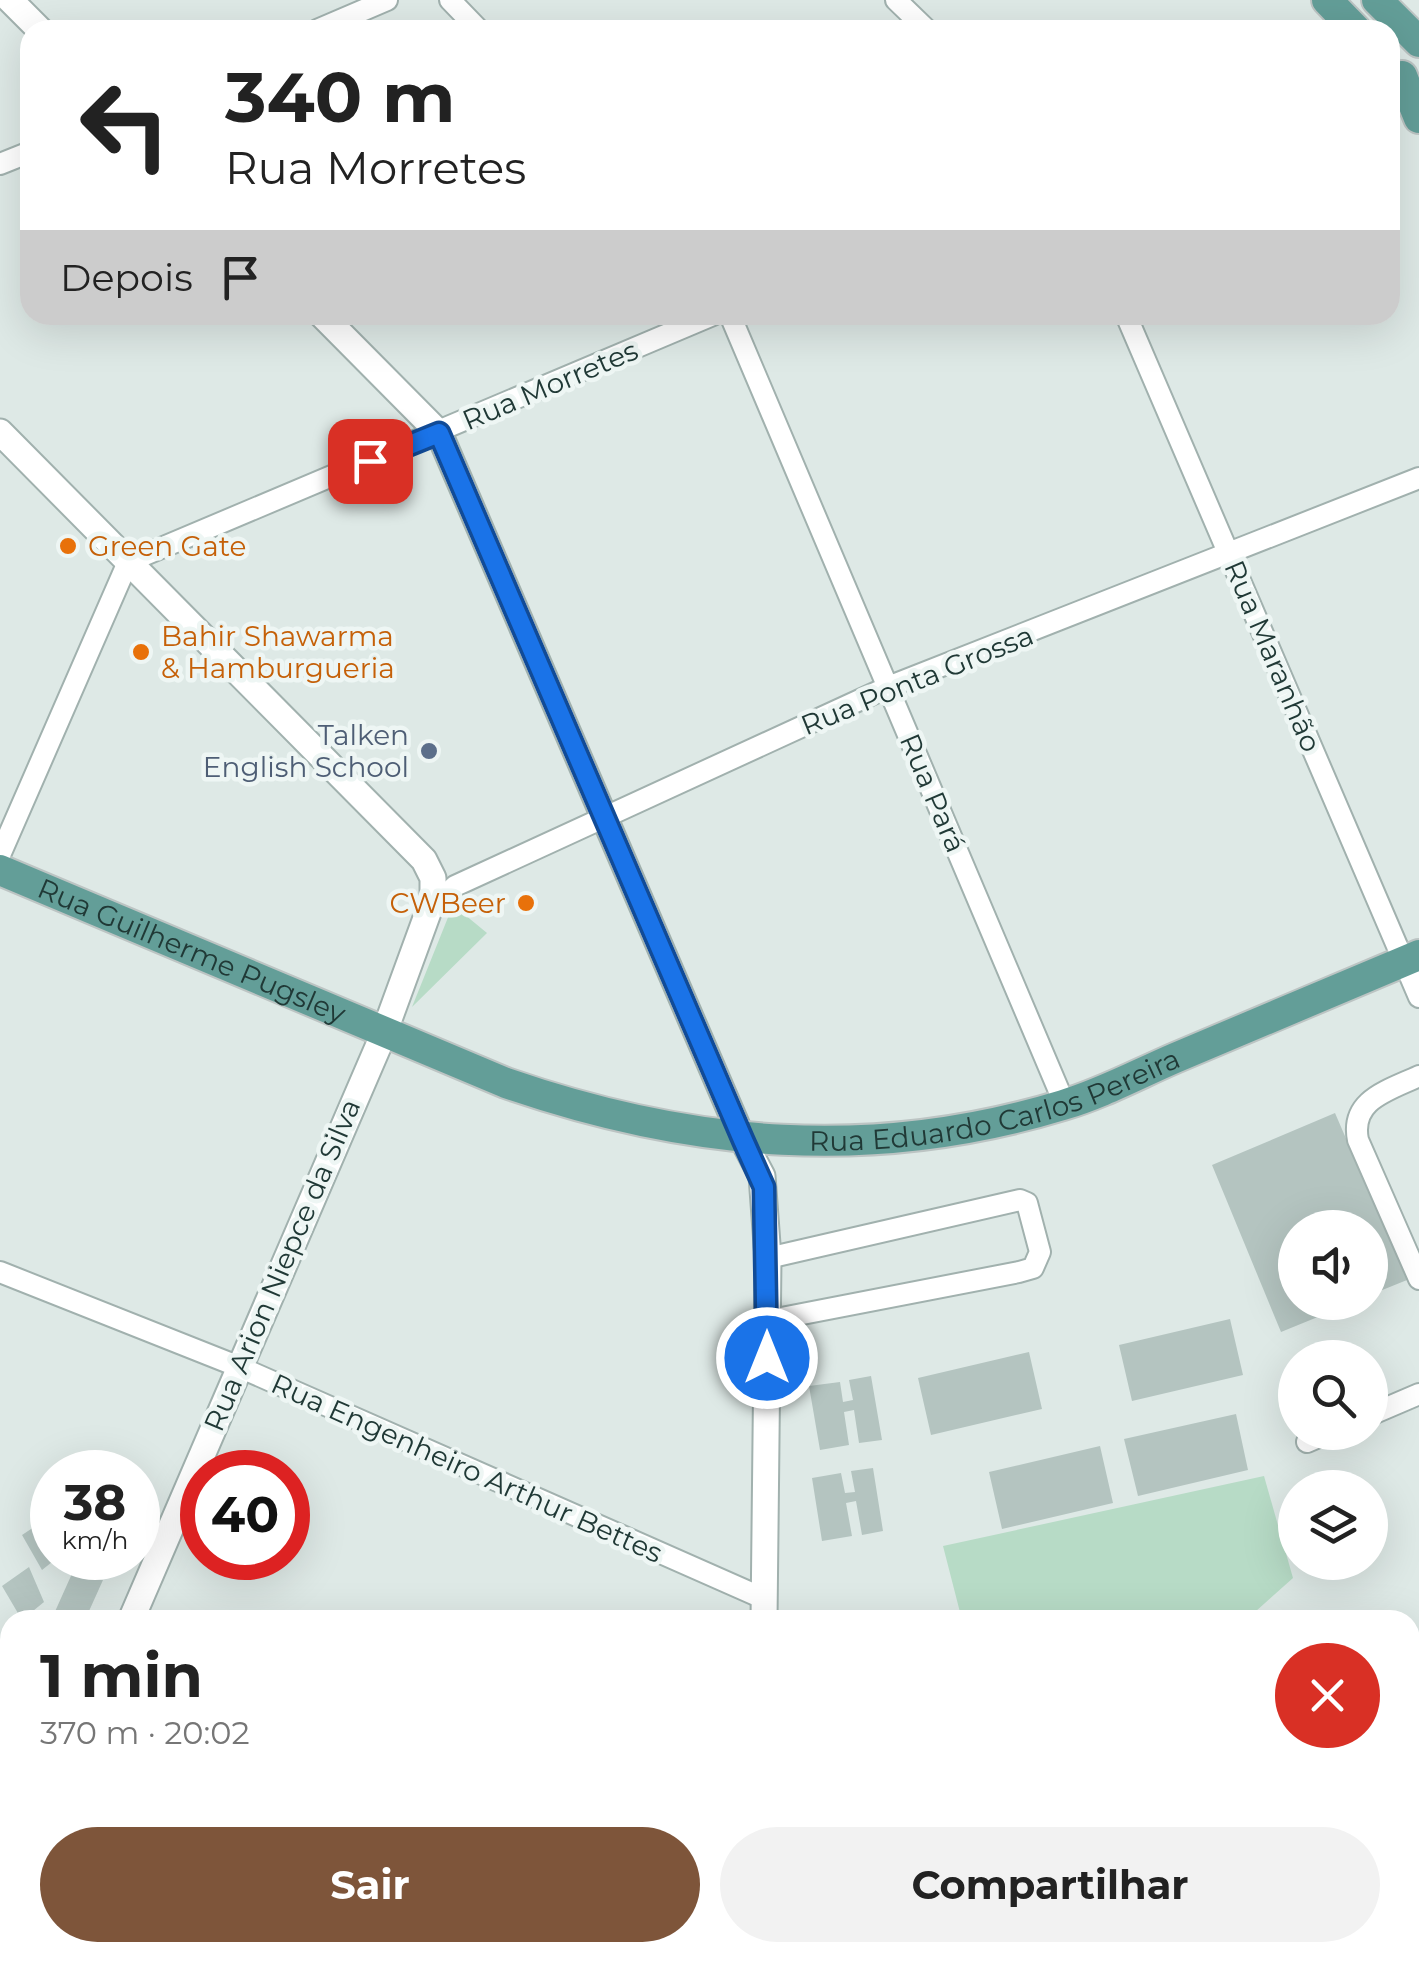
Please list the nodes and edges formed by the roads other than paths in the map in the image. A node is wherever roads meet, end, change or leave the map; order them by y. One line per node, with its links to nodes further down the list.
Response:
1 (10, 0): 7 (street)
2 (387, 0): 8 (street)
3 (450, 0): 9 (street)
4 (896, 0): 10 (street)
5 (1326, 0): 11 (main road)
6 (1377, 0): 12 (main road)
7 (30, 20)
8 (340, 20)
9 (469, 20)
10 (917, 20)
11 (1346, 20)
12 (1406, 20)
13 (1404, 77): 14 (main road)
14 (1419, 118)
15 (332, 325): 20 (street)
16 (690, 325): 20 (street, Rua Morretes)
17 (734, 325): 24 (street, Rua Pará)
18 (1130, 325): 22 (street, Rua Maranhão)
19 (0, 432): 23 (street)
20 (439, 433): 23 (street, Rua Morretes); 25 (street)
21 (1419, 478): 22 (street, Rua Ponta Grossa)
22 (1230, 556): 24 (street, Rua Ponta Grossa); 29 (street, Rua Maranhão)
23 (128, 562): 26 (street); 28 (street)
24 (888, 688): 25 (street, Rua Ponta Grossa); 33 (street, Rua Pará)
25 (604, 817): 28 (street, Rua Ponta Grossa); 34 (street)
26 (0, 856)
27 (0, 870): 31 (main road, Rua Guilherme Pugsley)
28 (430, 909): 31 (street, Rua Arion Niepce da Silva)
29 (1411, 958): 30 (street, Rua Maranhão); 33 (main road, Rua Eduardo Carlos Pereira)
30 (1419, 996)
31 (384, 1033): 34 (main road, Rua Eduardo Carlos Pereira); 39 (street, Rua Arion Niepce da Silva)
32 (1419, 1076): 37 (street)
33 (1065, 1105): 34 (main road, Rua Eduardo Carlos Pereira)
34 (743, 1140): 35 (street)
35 (768, 1258): 38 (street); 38 (street)
36 (0, 1272): 39 (street, Rua Engenheiro Arthur Bettes)
37 (1419, 1279)
38 (766, 1321): 43 (street)
39 (238, 1366): 42 (street, Rua Arion Niepce da Silva); 43 (street, Rua Engenheiro Arthur Bettes)
40 (1419, 1394): 41 (street)
41 (1388, 1407)
42 (135, 1610)
43 (764, 1610)

